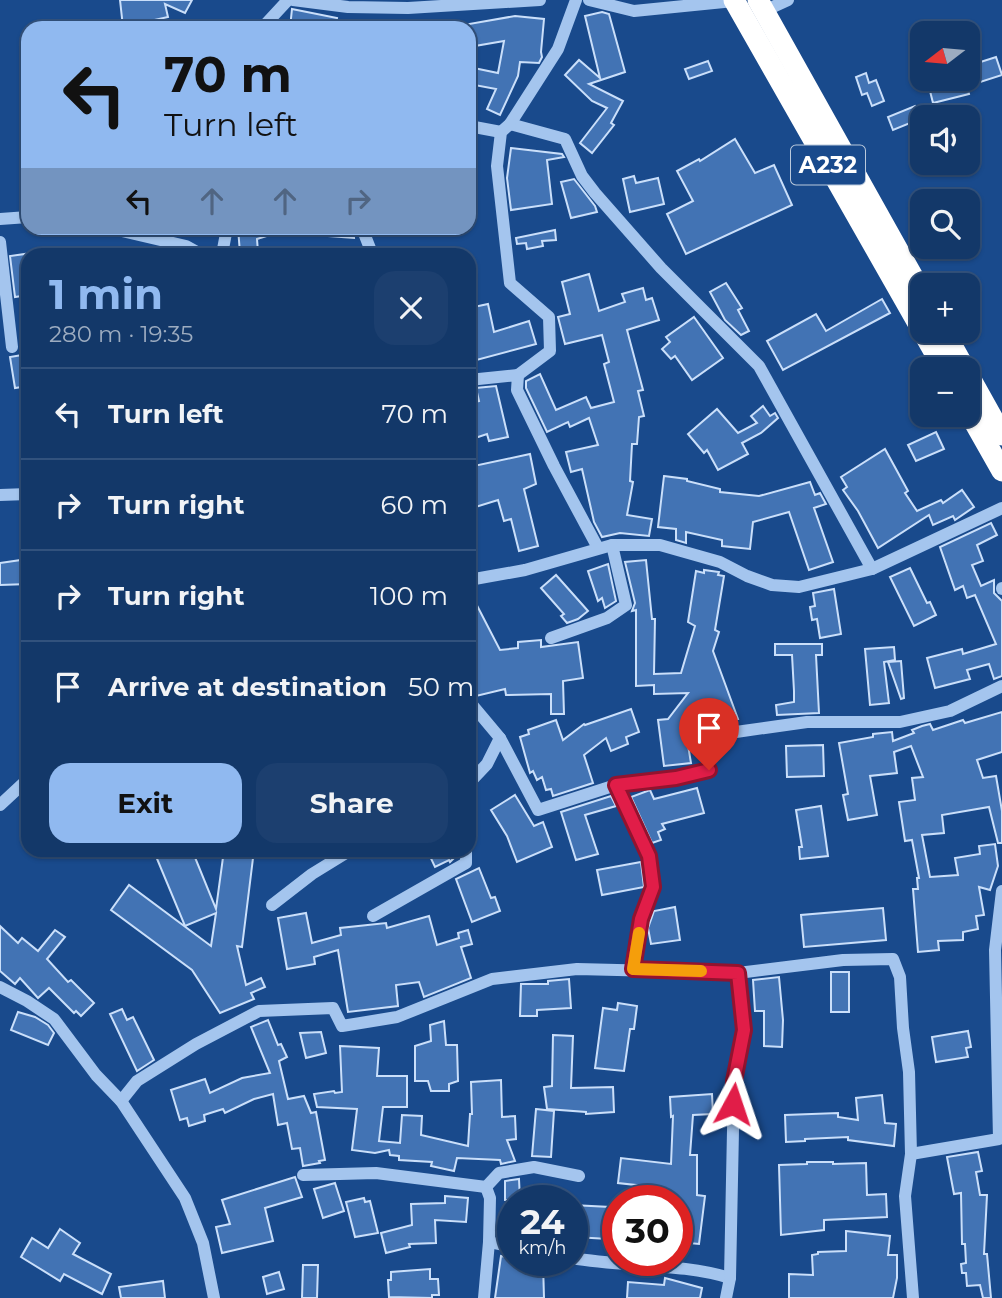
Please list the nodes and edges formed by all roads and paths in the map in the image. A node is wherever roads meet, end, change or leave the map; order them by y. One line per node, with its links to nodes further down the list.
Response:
1 (540, 0): 7 (street)
2 (576, 0): 12 (street)
3 (589, 0): 6 (street)
4 (788, 0): 9 (street)
5 (285, 1): 8 (street); 10 (street)
6 (734, 1): 20 (highway, A232)
7 (491, 2): 8 (street)
8 (347, 4)
9 (761, 6): 18 (highway, A232)
10 (268, 21)
11 (476, 126): 12 (street)
12 (505, 128): 21 (street); 32 (street)
13 (21, 218): 14 (street)
14 (0, 219)
15 (140, 235): 17 (street)
16 (0, 242): 19 (street)
17 (190, 248)
18 (911, 273)
19 (12, 347)
20 (937, 357)
21 (517, 375): 22 (street); 31 (street)
22 (476, 379)
23 (980, 396): 25 (highway)
24 (977, 427): 26 (highway)
25 (1002, 435)
26 (1002, 471)
27 (21, 494): 28 (street)
28 (0, 495)
29 (1002, 508): 32 (street)
30 (612, 545): 31 (street); 32 (street); 34 (street)
31 (598, 548): 33 (street)
32 (872, 569)
33 (476, 579)
34 (551, 638)
35 (1002, 687): 39 (street)
36 (476, 711): 37 (street)
37 (500, 738): 38 (street); 39 (street)
38 (476, 776)
39 (616, 785): 47 (street)
40 (21, 786): 41 (street)
41 (0, 805)
42 (340, 857): 45 (street)
43 (466, 857): 46 (street)
44 (1002, 891): 51 (street)
45 (272, 905)
46 (373, 916)
47 (633, 969): 48 (street); 50 (street)
48 (738, 973): 51 (street); 58 (street)
49 (0, 987): 50 (street)
50 (121, 1101): 59 (street)
51 (911, 1154): 62 (street)
52 (303, 1175): 54 (street)
53 (579, 1176): 54 (street)
54 (486, 1188): 55 (street)
55 (489, 1242): 56 (street); 60 (street)
56 (497, 1244)
57 (588, 1261): 58 (street)
58 (730, 1279): 61 (street)
59 (214, 1298)
60 (484, 1298)
61 (726, 1298)
62 (912, 1298)

